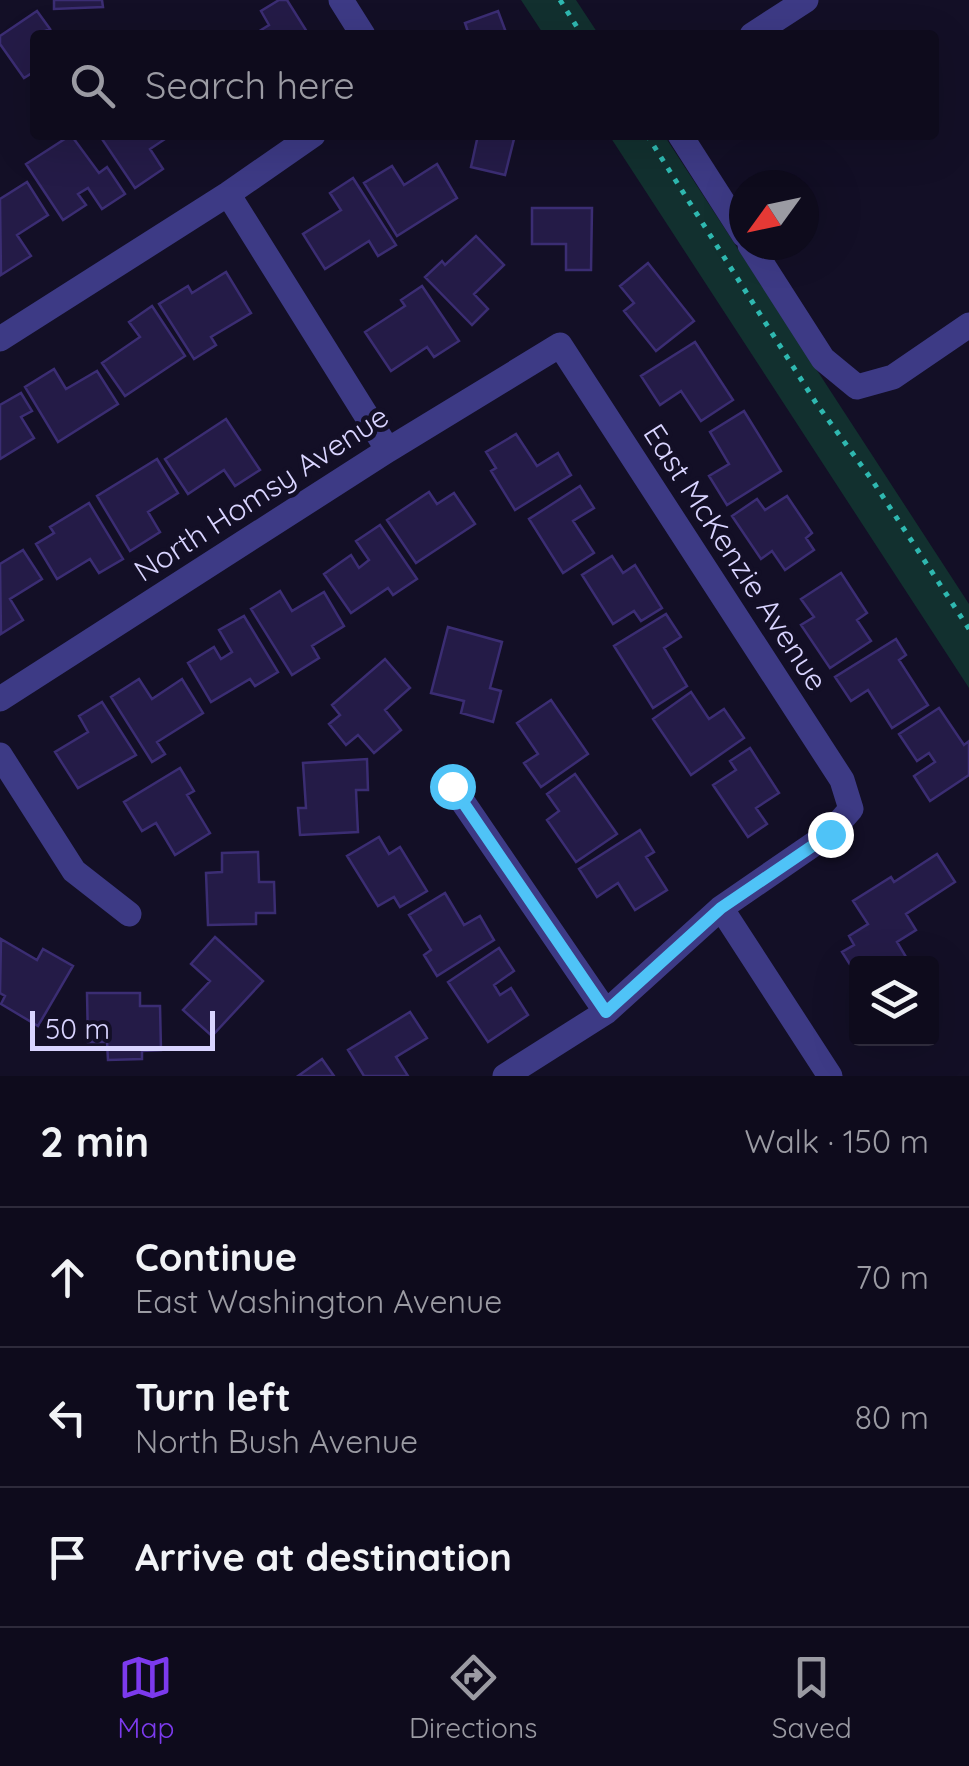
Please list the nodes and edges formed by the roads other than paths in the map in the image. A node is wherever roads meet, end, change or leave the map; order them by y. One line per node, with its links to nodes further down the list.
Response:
1 (341, 0): 3 (street)
2 (806, 0): 4 (street)
3 (360, 30)
4 (760, 30)
5 (306, 140): 7 (street)
6 (683, 140): 8 (street)
7 (228, 194): 11 (street); 13 (street)
8 (729, 212)
9 (760, 260): 10 (street)
10 (969, 325)
11 (0, 339)
12 (560, 346): 13 (street, North Homsy Avenue); 17 (street, East McKenzie Avenue)
13 (388, 450): 14 (street, North Homsy Avenue)
14 (0, 699)
15 (0, 755): 18 (street)
16 (452, 786): 19 (street)
17 (721, 908): 19 (street); 21 (street)
18 (129, 914)
19 (606, 1012): 20 (street)
20 (504, 1076)
21 (830, 1076)

